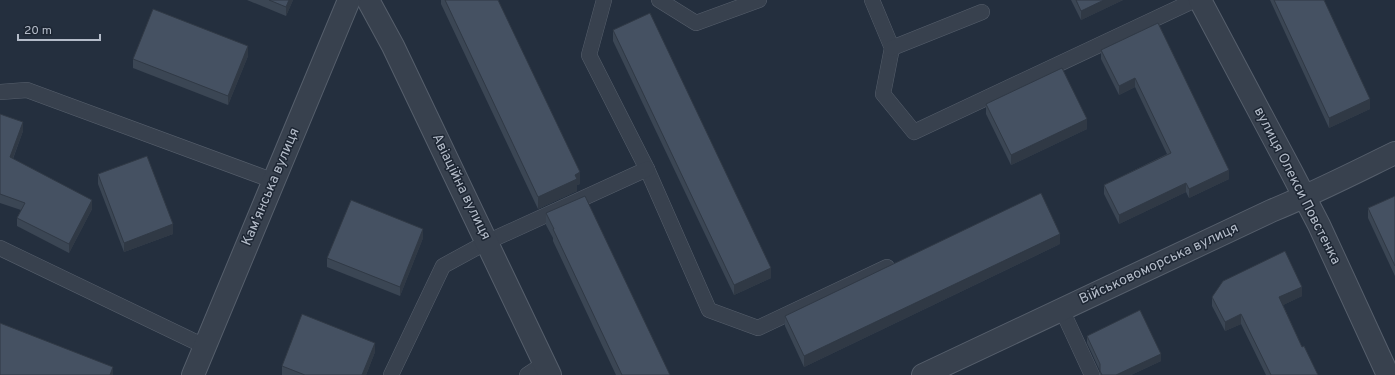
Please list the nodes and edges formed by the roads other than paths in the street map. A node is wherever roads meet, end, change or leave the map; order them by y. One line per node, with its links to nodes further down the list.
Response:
1 (349, 0): 14 (street, Камʼянська вулиця)
2 (368, 0): 16 (street, Авіаційна вулиця)
3 (604, 0): 13 (lane)
4 (659, 0): 5 (lane)
5 (759, 0)
6 (872, 0): 10 (lane)
7 (1195, 0): 10 (lane)
8 (1200, 0): 15 (street, вулиця Олекси Повстенка)
9 (982, 12): 10 (lane)
10 (892, 48)
11 (0, 92): 14 (lane)
12 (1395, 153): 15 (street, Військовоморська вулиця)
13 (647, 169): 16 (lane); 18 (lane)
14 (274, 180): 20 (street, Камʼянська вулиця)
15 (1304, 198): 19 (street, Військовоморська вулиця); 27 (street, вулиця Олекси Повстенка)
16 (487, 242): 21 (street, Авіаційна вулиця); 23 (lane)
17 (0, 248): 20 (lane)
18 (903, 259)
19 (1062, 310): 25 (street, Військовоморська вулиця); 26 (lane)
20 (204, 346): 22 (street, Камʼянська вулиця)
21 (548, 369): 24 (lane)
22 (193, 375)
23 (391, 375)
24 (527, 375)
25 (923, 375)
26 (1092, 375)
27 (1388, 375)

